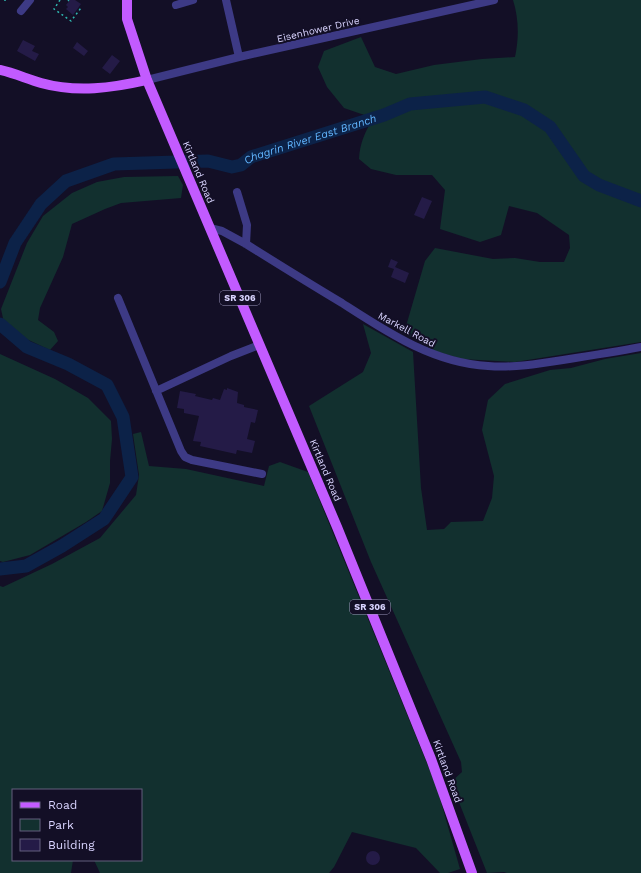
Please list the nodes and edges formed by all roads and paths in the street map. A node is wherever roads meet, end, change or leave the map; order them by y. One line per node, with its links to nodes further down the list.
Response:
1 (30, 0): 10 (street)
2 (60, 0): 9 (path)
3 (126, 0): 13 (main road, Kirtland Road)
4 (193, 0): 8 (street)
5 (226, 0): 11 (street)
6 (494, 0): 7 (street, Eisenhower Drive)
7 (458, 3): 11 (street, Eisenhower Drive)
8 (176, 5)
9 (81, 8)
10 (21, 11)
11 (239, 57): 13 (street, Eisenhower Drive)
12 (0, 70): 13 (main road)
13 (147, 80): 15 (main road, Kirtland Road)
14 (237, 192): 16 (street)
15 (210, 228): 16 (street, Markell Road); 18 (main road, Kirtland Road / SR 306)
16 (246, 244): 19 (street, Markell Road)
17 (118, 298): 20 (street)
18 (259, 344): 20 (street); 22 (main road, Kirtland Road / SR 306)
19 (641, 347)
20 (156, 391): 21 (street)
21 (262, 474)
22 (472, 873)

